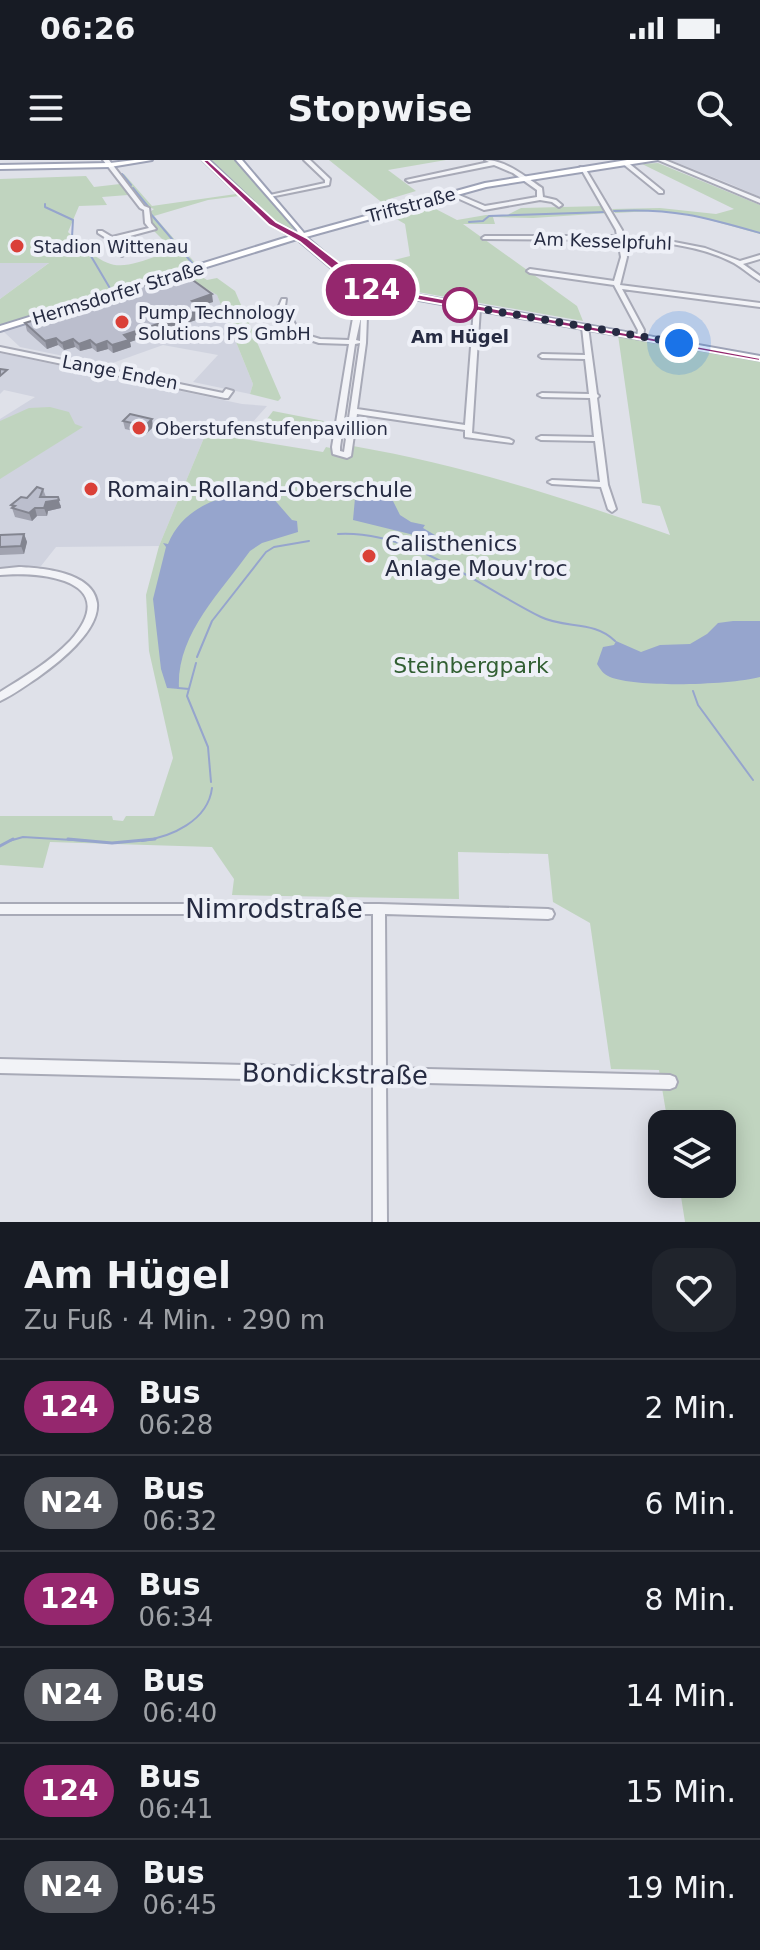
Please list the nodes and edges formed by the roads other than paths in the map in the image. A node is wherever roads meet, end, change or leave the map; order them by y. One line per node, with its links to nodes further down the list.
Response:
1 (149, 160): 7 (main road)
2 (206, 160): 22 (main road)
3 (239, 160): 15 (main road)
4 (307, 160): 15 (street)
5 (638, 160): 9 (main road, Triftstraße)
6 (658, 160): 9 (main road, Triftstraße); 18 (street)
7 (108, 162): 10 (main road); 24 (street)
8 (491, 162): 12 (street); 13 (street)
9 (626, 163): 11 (main road, Triftstraße); 14 (street)
10 (0, 167)
11 (583, 169): 12 (main road, Triftstraße); 25 (street)
12 (526, 178): 16 (main road, Triftstraße); 17 (street); 20 (main road, Triftstraße)
13 (409, 180)
14 (661, 192)
15 (272, 196): 22 (main road)
16 (457, 196): 17 (street); 20 (main road, Triftstraße)
17 (540, 198): 19 (street)
18 (760, 201)
19 (559, 205)
20 (384, 215): 22 (main road, Triftstraße)
21 (100, 232): 24 (street)
22 (301, 235): 32 (main road); 39 (main road, Hermsdorfer Straße)
23 (485, 238): 25 (street, Am Kesselpfuhl)
24 (111, 239): 26 (street)
25 (622, 240): 28 (street, Am Kesselpfuhl); 31 (street)
26 (122, 254)
27 (760, 257): 28 (street)
28 (741, 263): 30 (street, Am Kesselpfuhl)
29 (530, 271): 31 (street)
30 (760, 279)
31 (617, 285): 35 (street); 40 (street)
32 (365, 288): 33 (main road); 37 (street)
33 (394, 294): 36 (main road); 37 (street)
34 (284, 300): 42 (street)
35 (760, 305)
36 (477, 308): 38 (main road); 53 (street)
37 (362, 314): 42 (street); 43 (street)
38 (585, 327): 40 (main road); 46 (street)
39 (0, 329)
40 (640, 337): 47 (main road)
41 (0, 338): 44 (street, Lange Enden)
42 (352, 342): 43 (street); 51 (street)
43 (363, 343): 52 (street)
44 (3, 349): 48 (street, Lange Enden)
45 (542, 356): 46 (street)
46 (589, 357): 50 (street)
47 (760, 357)
48 (229, 391)
49 (542, 395): 50 (street)
50 (595, 396): 55 (street)
51 (343, 405): 52 (street); 52 (street)
52 (354, 408): 53 (street)
53 (469, 428): 56 (street)
54 (541, 438): 55 (street)
55 (599, 439): 58 (street)
56 (509, 441)
57 (552, 482): 58 (street)
58 (604, 485): 59 (street)
59 (612, 509)
60 (0, 572): 61 (street)
61 (0, 697)
62 (0, 909): 63 (street, Nimrodstraße)
63 (379, 909): 64 (street, Nimrodstraße); 66 (street)
64 (548, 914)
65 (0, 1066): 66 (street, Bondickstraße)
66 (380, 1075): 67 (street, Bondickstraße); 68 (street)
67 (670, 1082)
68 (380, 1222)

